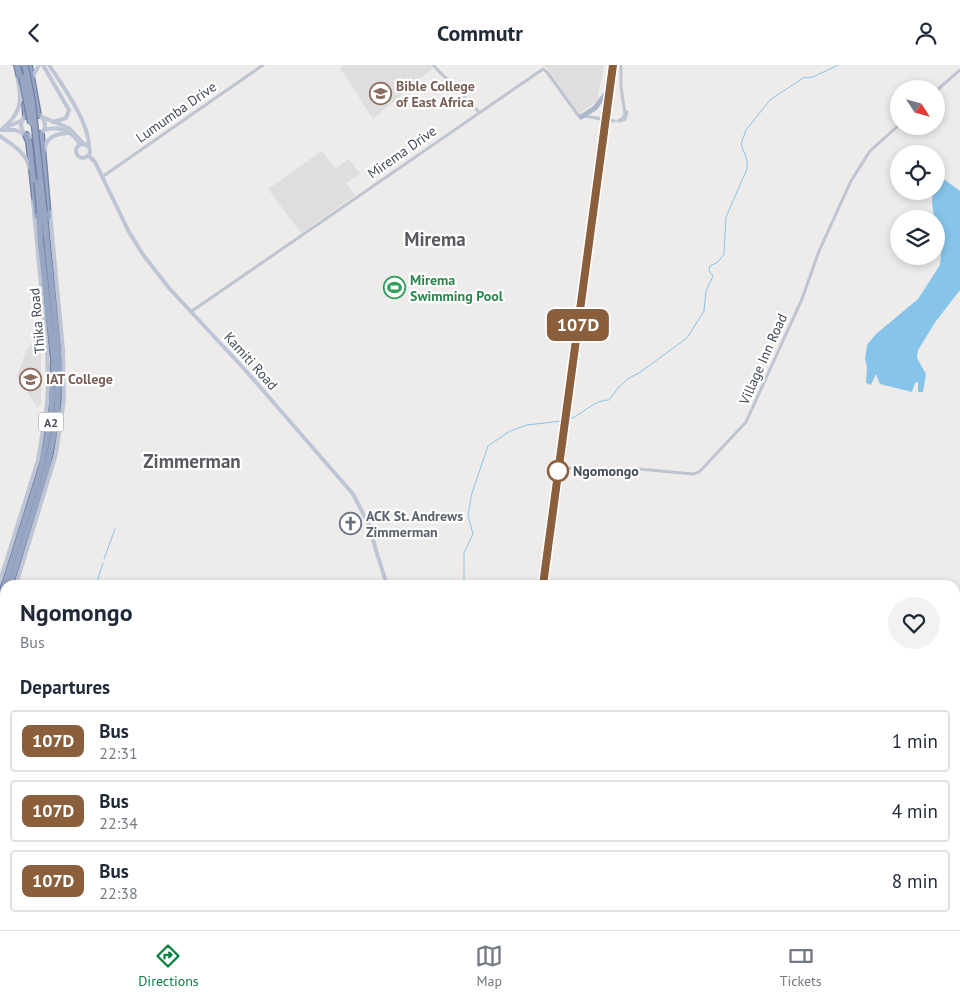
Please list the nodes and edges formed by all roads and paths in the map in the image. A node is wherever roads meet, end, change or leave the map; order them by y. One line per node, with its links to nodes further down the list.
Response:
1 (17, 65): 12 (highway); 31 (highway, Thika Road / A2, bridge)
2 (27, 65): 10 (highway); 31 (highway, Thika Road / A2, bridge)
3 (41, 65): 10 (main road); 18 (main road)
4 (49, 65): 26 (main road)
5 (262, 65): 30 (street, Lumumba Drive)
6 (433, 65): 14 (street)
7 (613, 65): 13 (main road)
8 (621, 65): 16 (street, bridge)
9 (960, 70): 11 (street)
10 (32, 81): 15 (highway)
11 (945, 83)
12 (20, 87): 17 (highway); 19 (main road)
13 (609, 89): 16 (main road); 35 (main road)
14 (479, 112): 16 (street, Mirema Drive); 34 (street, Mirema Drive)
15 (40, 116): 17 (main road); 18 (main road); 20 (main road)
16 (581, 117)
17 (24, 118): 19 (main road); 23 (main road)
18 (54, 121): 26 (main road)
19 (1, 130): 23 (main road)
20 (42, 132): 21 (main road); 23 (main road); 28 (highway)
21 (68, 133): 25 (main road, Kamiti Road); 28 (main road)
22 (890, 133): 35 (street, Village Inn Road)
23 (25, 135): 29 (highway)
24 (0, 136): 29 (main road)
25 (80, 145): 26 (main road); 27 (main road, Kamiti Road)
26 (87, 146): 27 (main road)
27 (89, 156): 30 (main road, Kamiti Road)
28 (44, 159): 32 (highway); 39 (main road, Thika Road)
29 (31, 169): 33 (highway); 36 (main road, Thika Road)
30 (102, 177): 34 (main road, Kamiti Road)
31 (42, 212): 32 (highway, Thika Road / A2); 33 (highway, Thika Road / A2)
32 (48, 236): 38 (highway, Thika Road / A2)
33 (40, 238): 37 (highway, Thika Road / A2)
34 (192, 311): 40 (main road, Kamiti Road)
35 (558, 468): 41 (main road)
36 (0, 580)
37 (6, 580)
38 (12, 580)
39 (18, 580)
40 (385, 580)
41 (544, 580)

